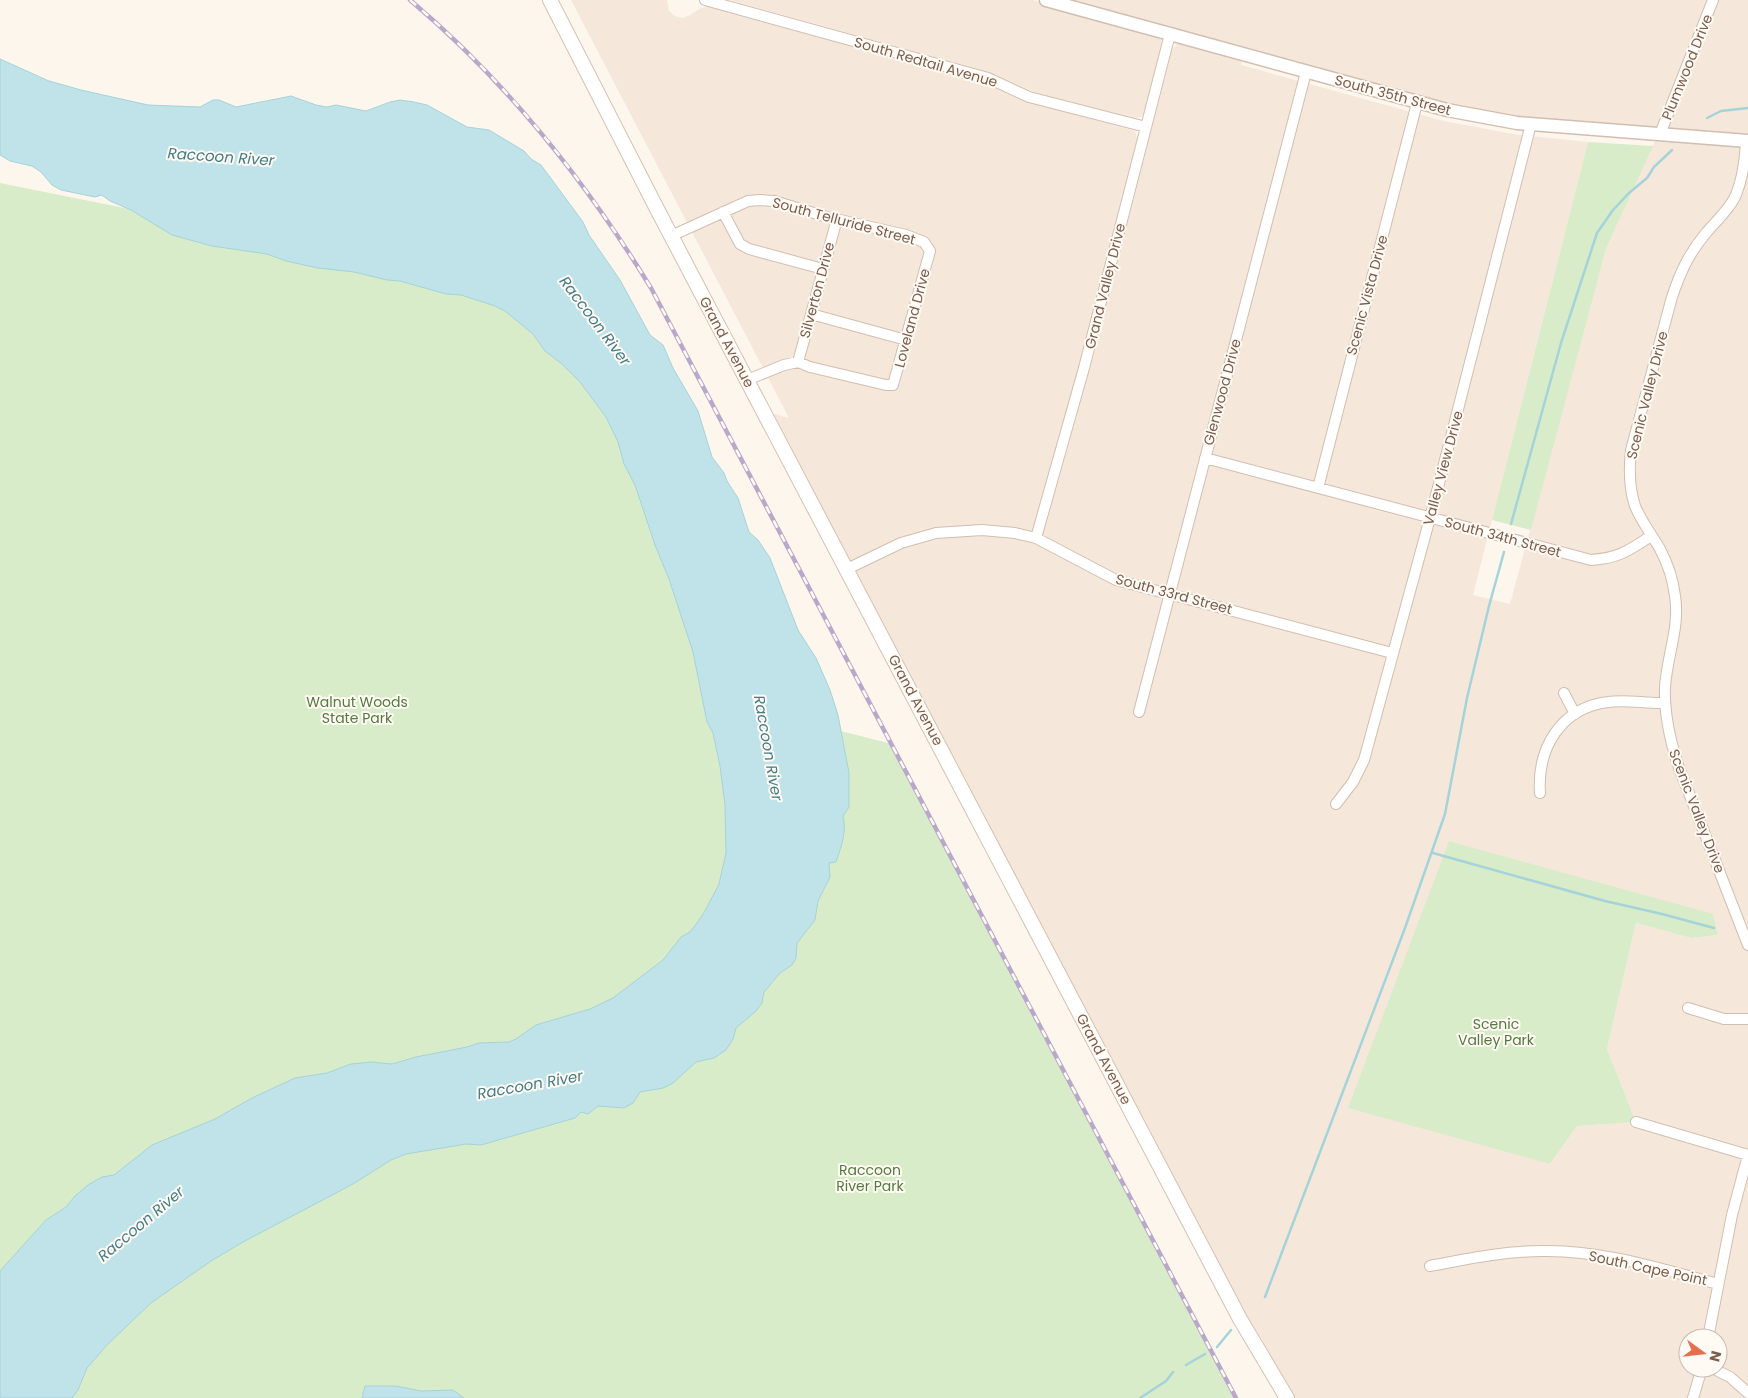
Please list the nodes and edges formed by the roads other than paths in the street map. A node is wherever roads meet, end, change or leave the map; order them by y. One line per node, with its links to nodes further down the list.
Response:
1 (550, 0): 14 (main road, Grand Avenue)
2 (705, 0): 9 (street, South Redtail Avenue)
3 (1046, 0): 5 (street, South 35th Street)
4 (1713, 0): 10 (street, Plumwood Drive)
5 (1170, 34): 6 (street, South 35th Street); 9 (street, Grand Valley Drive)
6 (1306, 72): 7 (street, South 35th Street); 21 (street, Glenwood Drive)
7 (1417, 103): 8 (street, South 35th Street); 22 (street, Scenic Vista Drive)
8 (1531, 124): 10 (street, South 35th Street); 23 (street, Valley View Drive)
9 (1146, 127): 25 (street, Grand Valley Drive)
10 (1660, 134): 11 (street, South 35th Street)
11 (1747, 141): 24 (street, Scenic Valley Drive)
12 (723, 212): 13 (street, South Telluride Street); 14 (street, South Telluride Street); 16 (street)
13 (837, 219): 15 (street, South Telluride Street); 16 (street, Silverton Drive)
14 (671, 236): 20 (main road, Grand Avenue)
15 (930, 251): 18 (street, Loveland Drive)
16 (823, 269): 17 (street, Silverton Drive)
17 (811, 314): 18 (street); 19 (street, Silverton Drive)
18 (906, 340): 19 (street, Loveland Drive)
19 (798, 362): 20 (street)
20 (747, 380): 26 (main road, Grand Avenue)
21 (1205, 458): 22 (street, South 34th Street); 27 (street, Glenwood Drive)
22 (1318, 488): 23 (street, South 34th Street)
23 (1430, 518): 24 (street, South 34th Street); 28 (street, Valley View Drive)
24 (1651, 536): 30 (street, Scenic Valley Drive)
25 (1036, 538): 26 (street, South 33rd Street); 27 (street, South 33rd Street)
26 (847, 569): 46 (main road, Grand Avenue)
27 (1169, 594): 28 (street, South 33rd Street); 31 (street, Glenwood Drive)
28 (1392, 653): 34 (street, Valley View Drive)
29 (1564, 693): 32 (street)
30 (1665, 703): 32 (street); 35 (street, Scenic Valley Drive)
31 (1139, 712)
32 (1575, 714): 33 (street)
33 (1540, 793)
34 (1336, 804)
35 (1748, 945)
36 (1688, 1008): 37 (street)
37 (1748, 1018)
38 (1636, 1122): 39 (street)
39 (1748, 1155): 41 (street)
40 (1430, 1266): 41 (street, South Cape Point)
41 (1718, 1284): 42 (street)
42 (1710, 1328)
43 (1728, 1376): 45 (street)
44 (1699, 1378): 47 (street)
45 (1748, 1393)
46 (1287, 1398)
47 (1693, 1398)

